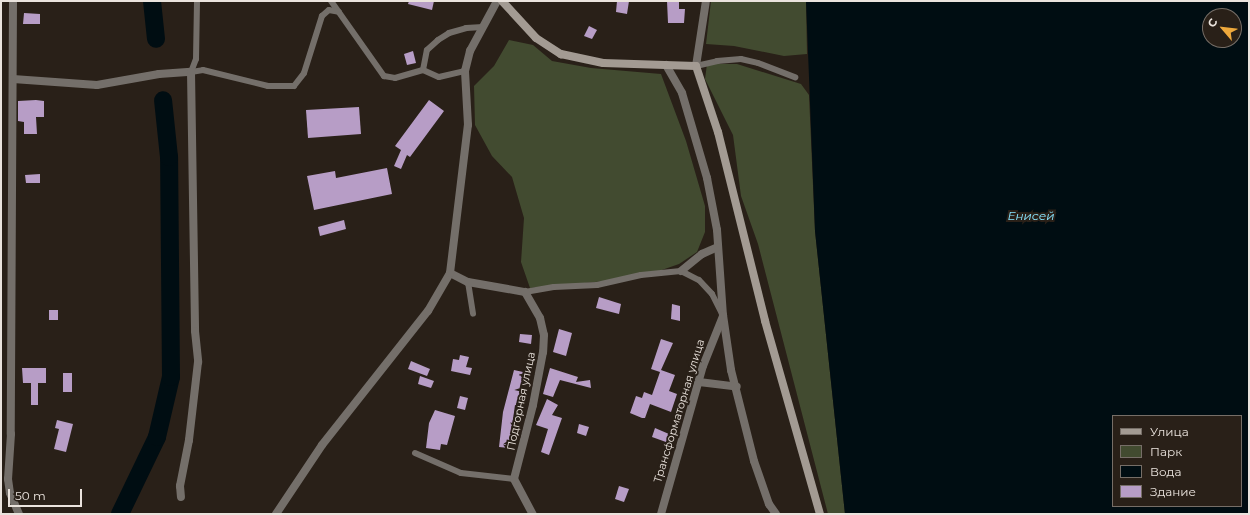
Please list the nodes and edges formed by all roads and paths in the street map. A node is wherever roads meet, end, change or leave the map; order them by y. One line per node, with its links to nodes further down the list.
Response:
1 (13, 1): 15 (street)
2 (197, 1): 13 (lane)
3 (331, 1): 7 (lane)
4 (497, 1): 8 (street)
5 (502, 1): 9 (street)
6 (706, 1): 10 (street)
7 (339, 12): 11 (lane); 13 (lane)
8 (483, 27): 11 (lane); 12 (street)
9 (666, 65): 10 (street); 16 (street)
10 (696, 66): 14 (lane); 33 (street)
11 (424, 70): 12 (lane)
12 (465, 71): 18 (street)
13 (191, 72): 15 (street); 27 (street)
14 (795, 77)
15 (13, 79): 28 (street)
16 (718, 247): 17 (street); 22 (street)
17 (681, 271): 20 (lane); 22 (lane)
18 (450, 273): 19 (street); 29 (street)
19 (468, 282): 20 (street); 21 (lane)
20 (525, 292): 26 (street, Подгорная улица)
21 (473, 314)
22 (723, 315): 23 (street, Трансформаторная улица); 24 (street)
23 (699, 382): 24 (street); 31 (street, Трансформаторная улица)
24 (737, 387): 32 (street)
25 (415, 453): 26 (lane)
26 (514, 478): 30 (street)
27 (181, 497)
28 (19, 514)
29 (276, 514)
30 (533, 514)
31 (661, 514)
32 (776, 514)
33 (820, 514)

